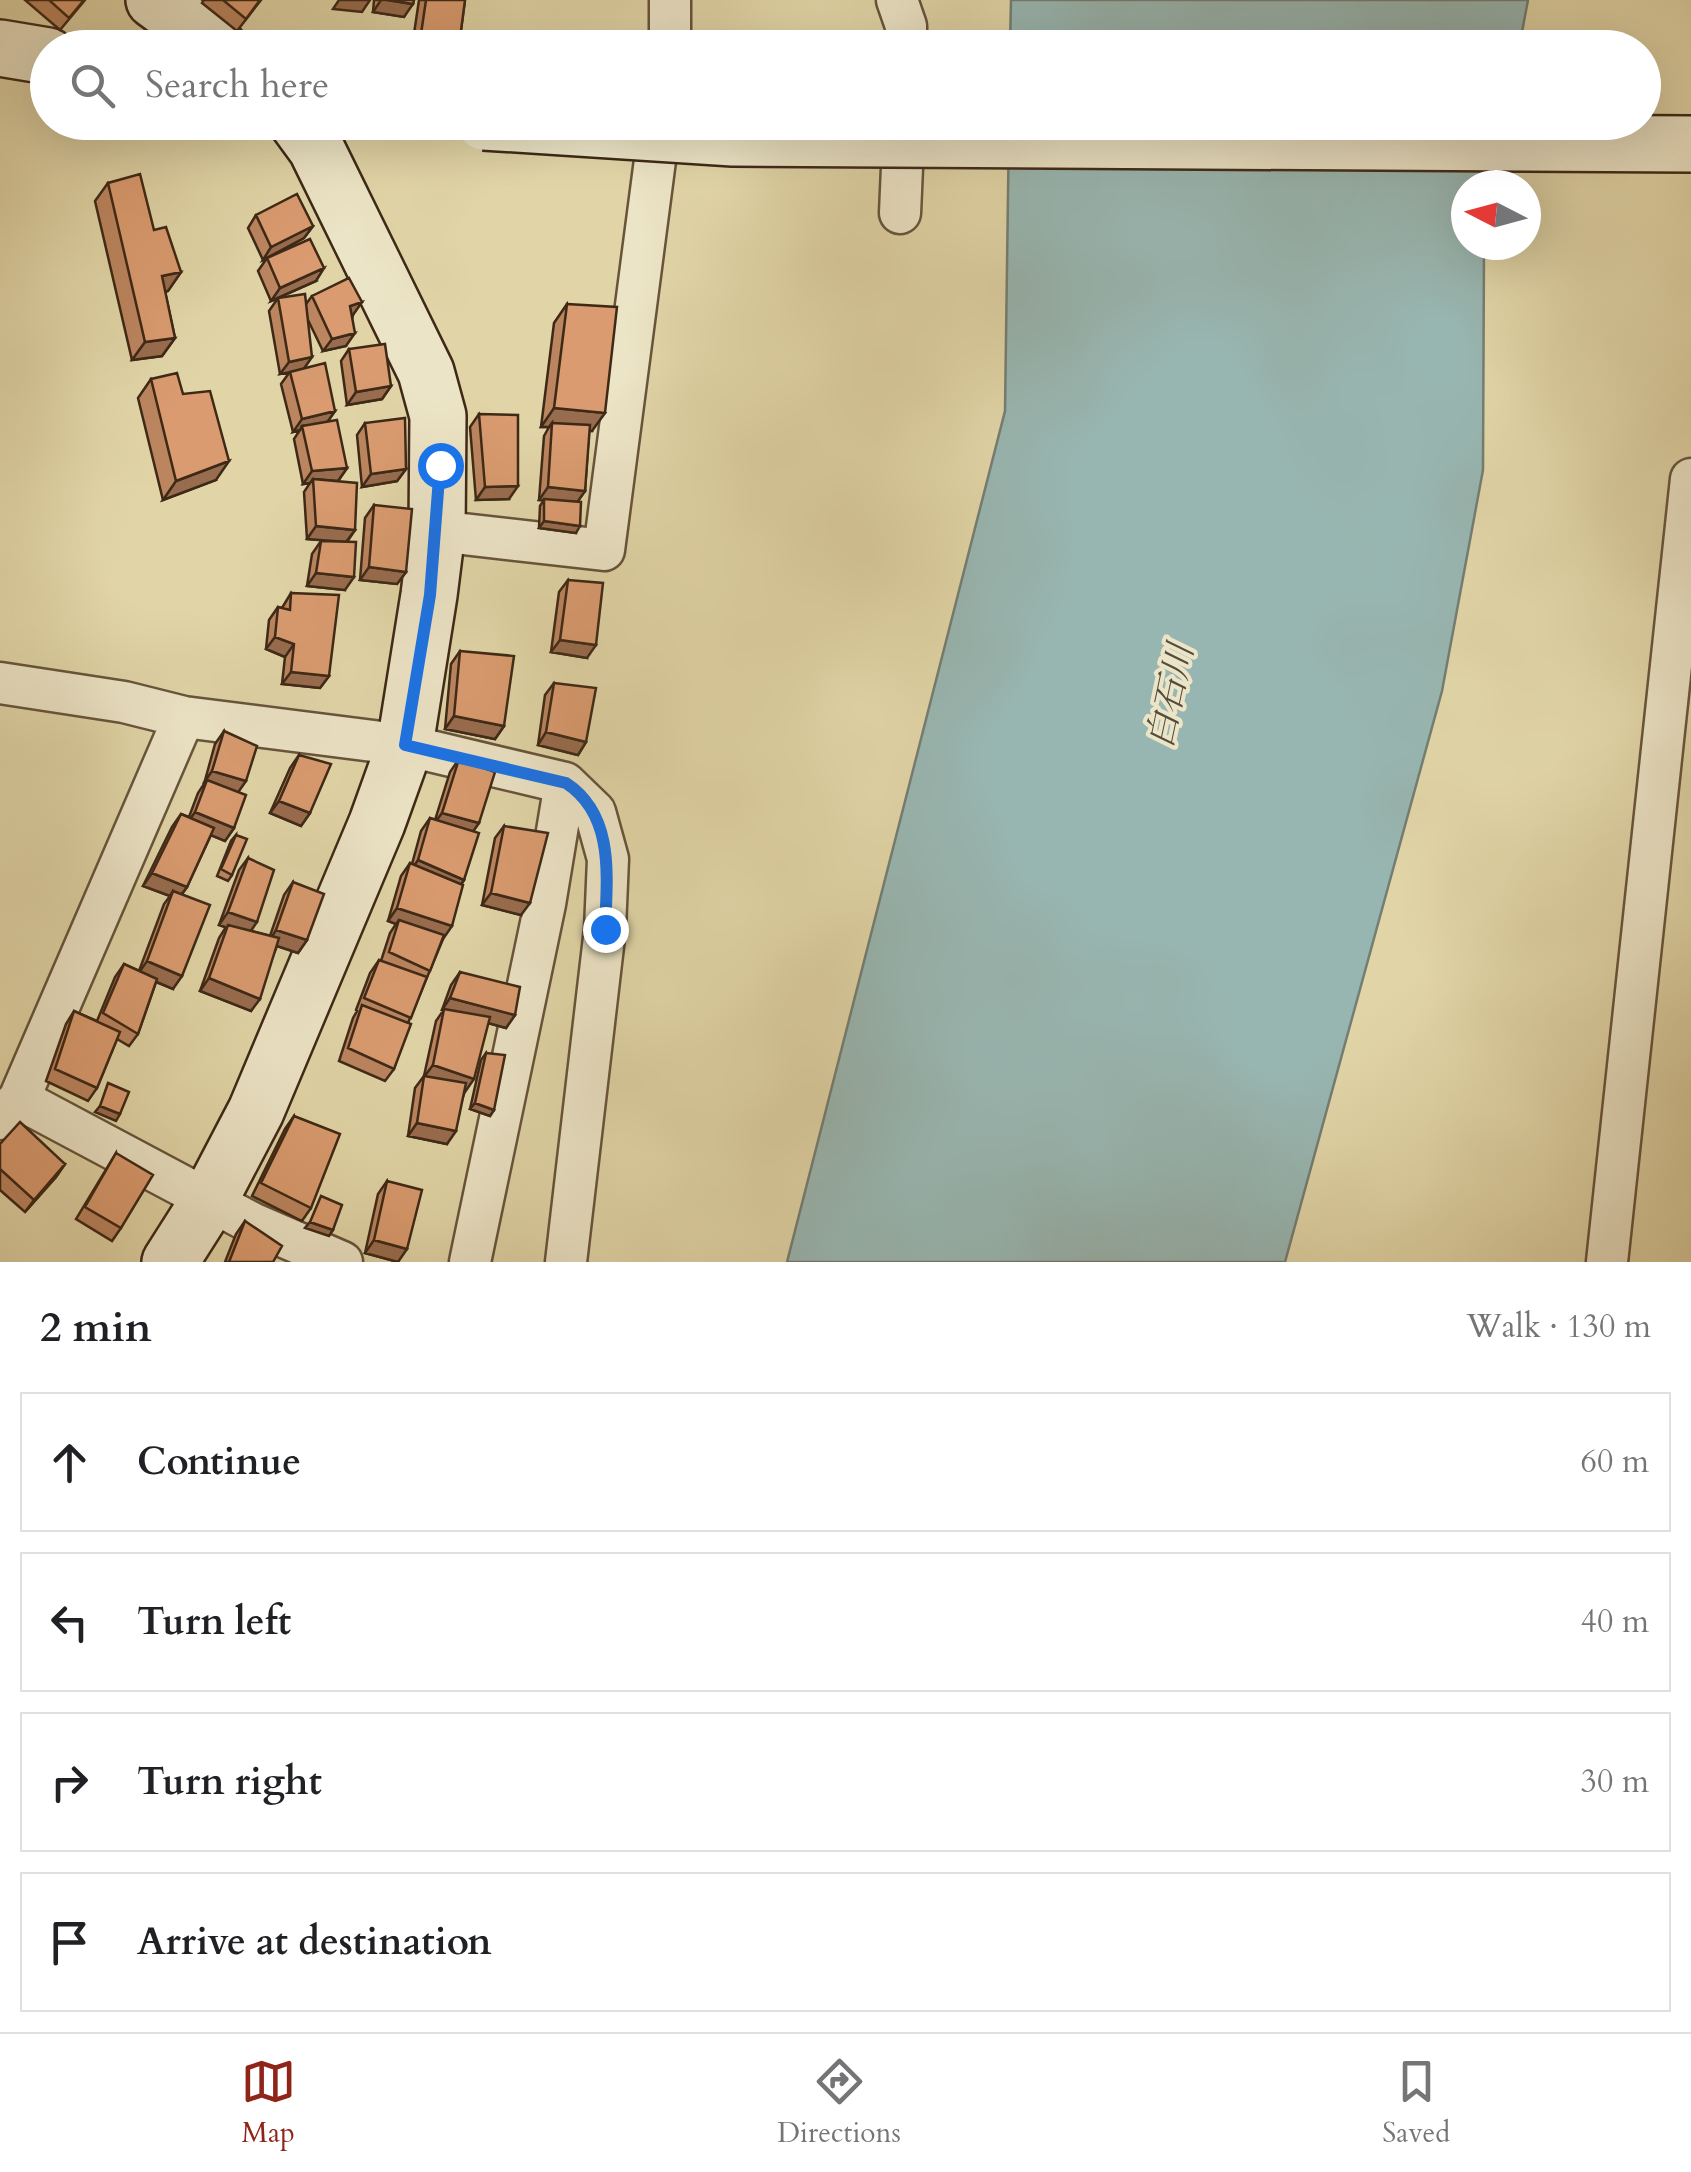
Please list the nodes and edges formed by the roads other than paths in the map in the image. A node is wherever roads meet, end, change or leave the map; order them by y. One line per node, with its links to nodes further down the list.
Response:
1 (154, 0): 4 (street)
2 (670, 0): 5 (street)
3 (897, 0): 6 (street)
4 (195, 30)
5 (670, 30)
6 (906, 30)
7 (0, 48): 8 (street)
8 (30, 53)
9 (310, 140): 16 (street)
10 (658, 140): 16 (street)
11 (903, 140): 14 (street)
12 (1052, 140): 13 (street, bridge)
13 (1691, 144)
14 (900, 212)
15 (1691, 479): 27 (street)
16 (437, 531): 19 (street)
17 (0, 683): 18 (street)
18 (184, 717): 19 (street); 21 (street)
19 (405, 745): 20 (street); 22 (street)
20 (566, 783): 25 (street); 26 (street)
21 (9, 1109): 22 (street)
22 (210, 1199): 23 (street); 24 (street)
23 (328, 1260)
24 (170, 1262)
25 (470, 1262)
26 (566, 1262)
27 (1608, 1262)

